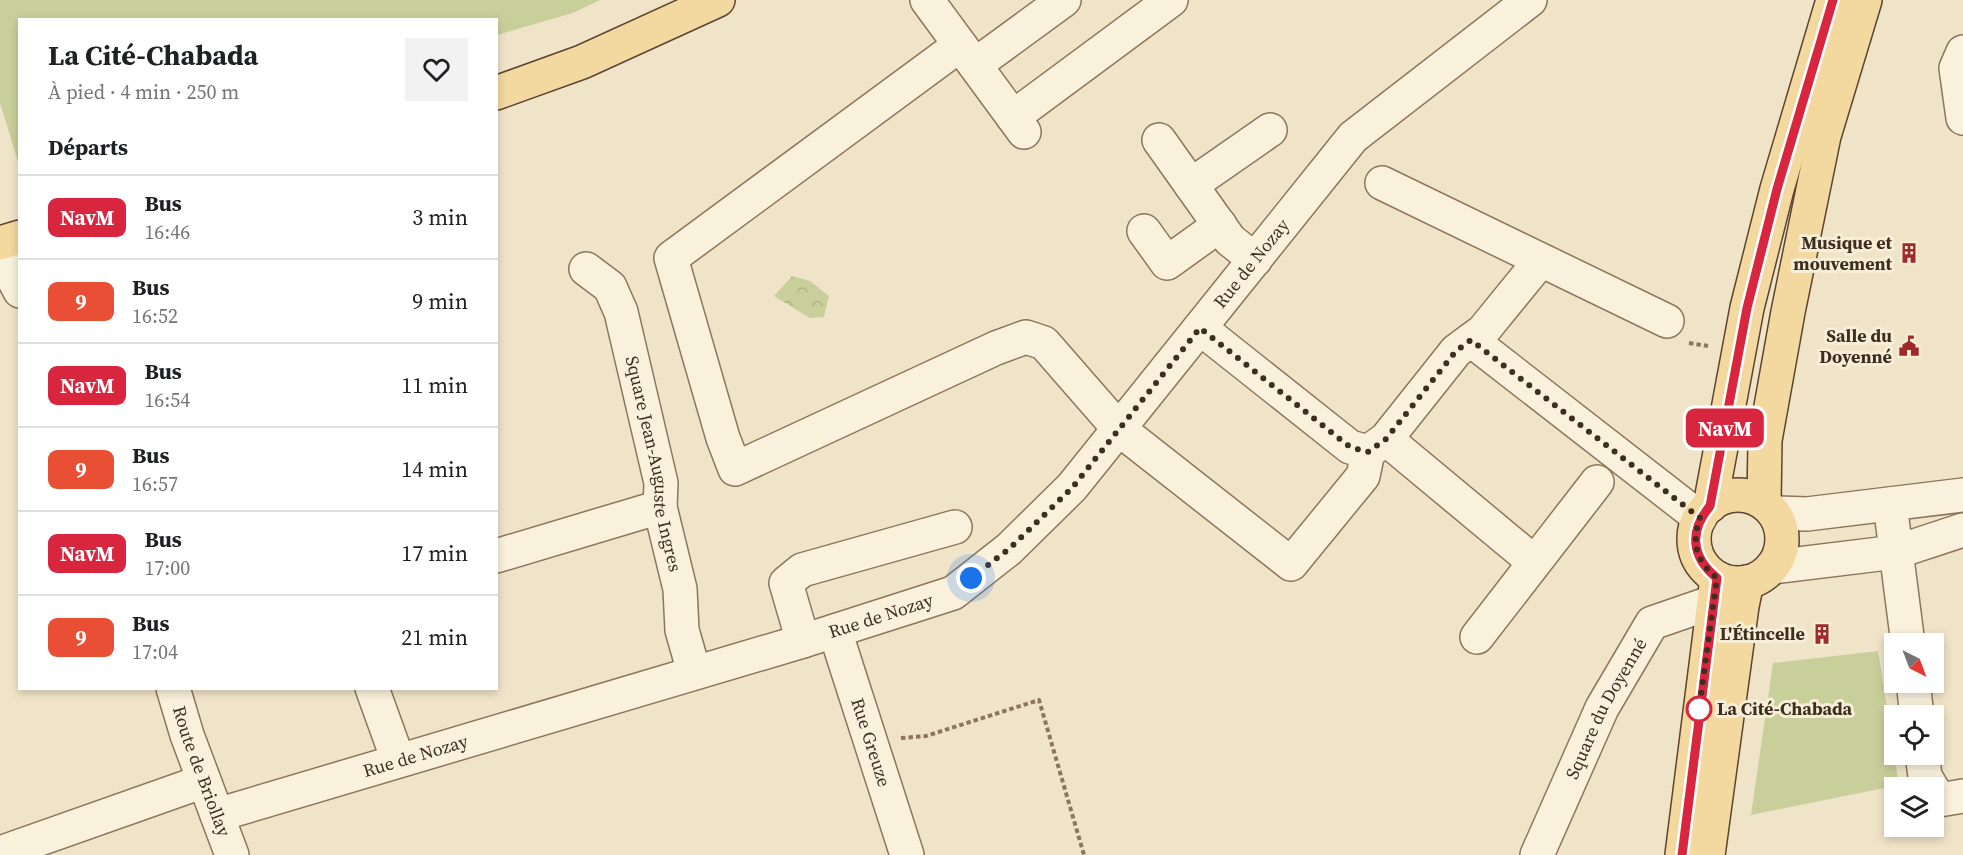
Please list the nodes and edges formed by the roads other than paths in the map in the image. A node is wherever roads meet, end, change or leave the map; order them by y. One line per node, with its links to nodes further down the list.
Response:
1 (718, 0): 10 (main road)
2 (927, 0): 8 (street)
3 (1064, 0): 8 (street)
4 (1171, 0): 8 (street)
5 (1530, 0): 22 (street, Rue de Nozay)
6 (1866, 0): 13 (main road)
7 (1825, 2): 13 (main road); 36 (main road)
8 (967, 55): 29 (street)
9 (1961, 62): 11 (street)
10 (498, 92)
11 (1963, 118)
12 (1270, 130): 16 (street)
13 (1824, 136): 35 (main road)
14 (1160, 140): 16 (street)
15 (1383, 183): 23 (street)
16 (1191, 185): 17 (street)
17 (1220, 225): 18 (street); 22 (street)
18 (1144, 231)
19 (18, 238): 20 (main road)
20 (0, 243)
21 (0, 253): 25 (street)
22 (1255, 260): 27 (street, Rue de Nozay)
23 (1540, 261): 26 (street); 28 (street)
24 (586, 269): 34 (street, Square Jean-Auguste Ingres)
25 (18, 287)
26 (1666, 321)
27 (1200, 328): 29 (street, Rue de Nozay); 30 (street)
28 (1471, 340): 30 (street); 36 (street)
29 (1119, 429): 30 (street); 43 (street, Rue de Nozay)
30 (1377, 445): 41 (street)
31 (1597, 482): 41 (street)
32 (1963, 495): 33 (street)
33 (1890, 504): 35 (street); 39 (street)
34 (660, 507): 40 (street); 47 (street, Square Jean-Auguste Ingres)
35 (1769, 508): 36 (main road); 42 (main road)
36 (1705, 512): 42 (main road)
37 (955, 527): 46 (street)
38 (1963, 530): 39 (street, Square du Doyenné)
39 (1896, 552): 42 (street, Square du Doyenné); 44 (street)
40 (498, 555)
41 (1534, 562): 45 (street)
42 (1737, 582): 58 (street, Square du Doyenné); 59 (main road); 60 (main road)
43 (835, 631): 46 (street, Rue de Nozay); 57 (street, Rue Greuze)
44 (1907, 633)
45 (1477, 637)
46 (803, 641): 47 (street, Rue de Nozay)
47 (694, 672): 50 (street, Rue de Nozay)
48 (174, 690): 51 (street, Route de Briollay)
49 (373, 690): 50 (street)
50 (398, 760): 54 (street, Rue de Nozay)
51 (204, 781): 54 (street, Route de Briollay); 55 (street)
52 (1963, 796): 53 (street)
53 (1944, 799)
54 (217, 815): 56 (street, Route de Briollay)
55 (0, 853)
56 (232, 855)
57 (907, 855)
58 (1537, 855)
59 (1682, 855)
60 (1708, 855)

